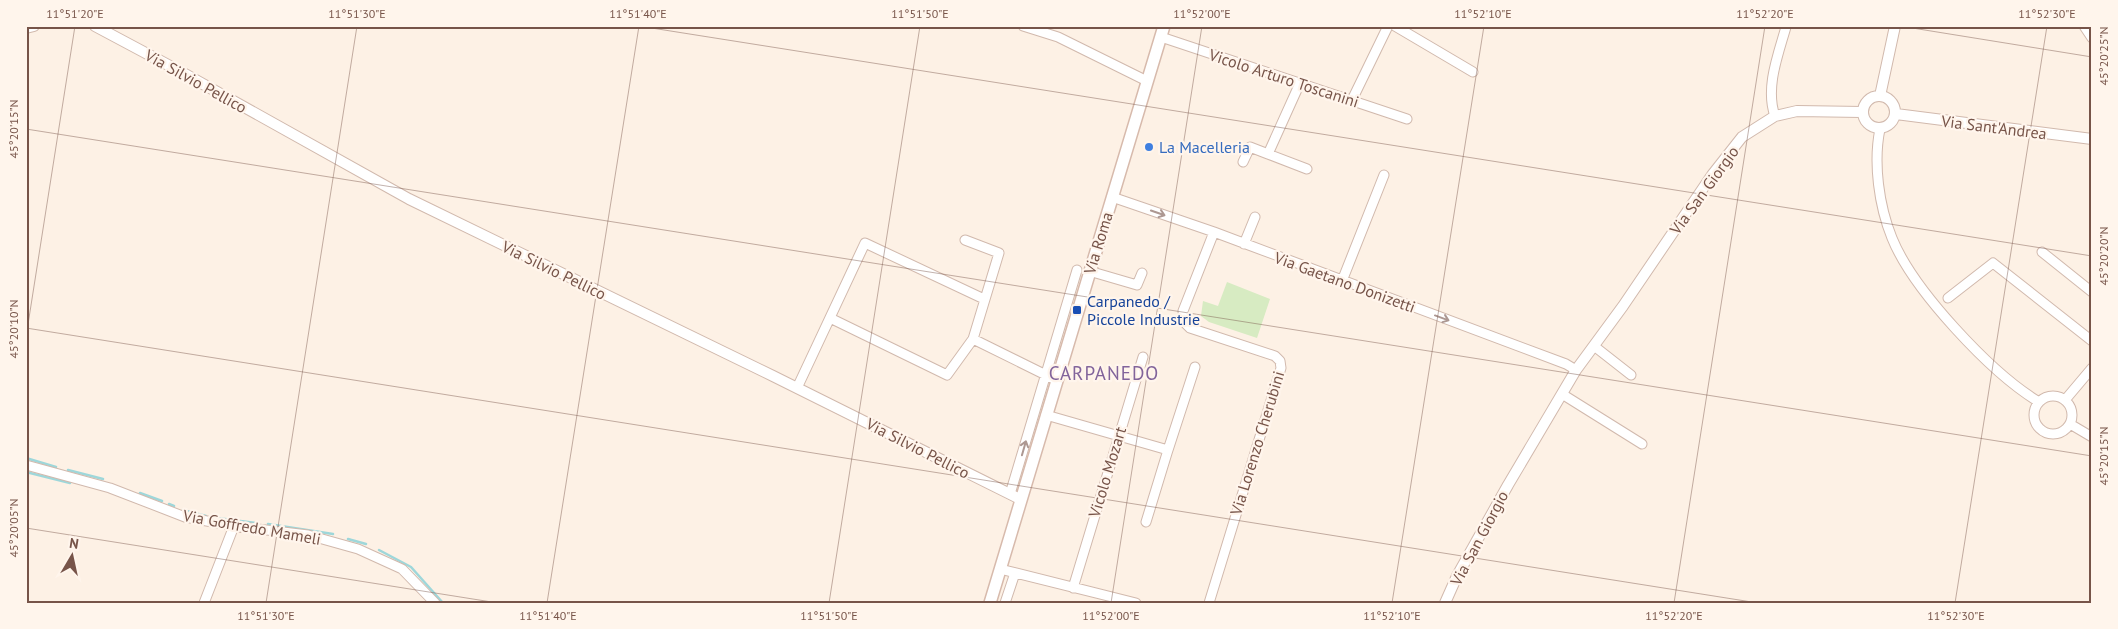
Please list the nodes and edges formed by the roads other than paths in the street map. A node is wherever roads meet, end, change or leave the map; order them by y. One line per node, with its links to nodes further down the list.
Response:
1 (34, 26): 9 (street)
2 (95, 26): 50 (street, Via Silvio Pellico)
3 (1023, 26): 13 (street)
4 (1388, 26): 16 (street)
5 (1395, 26): 12 (street)
6 (1895, 26): 15 (street)
7 (2084, 26): 11 (street)
8 (1786, 27): 19 (street)
9 (26, 28)
10 (1162, 32): 13 (main road, Via Roma); 14 (street, Vicolo Arturo Toscanini)
11 (2092, 38)
12 (1472, 72)
13 (1147, 81): 27 (main road, Via Roma)
14 (1300, 83): 16 (street, Vicolo Arturo Toscanini); 23 (street)
15 (1880, 96): 17 (street); 18 (street)
16 (1352, 100): 20 (street, Vicolo Arturo Toscanini)
17 (1862, 112): 19 (street, Via San Giorgio); 21 (street)
18 (1896, 114): 21 (street); 22 (street, Via Sant'Andrea)
19 (1775, 116): 43 (street, Via San Giorgio)
20 (1407, 119)
21 (1880, 129): 53 (street)
22 (2092, 139)
23 (1268, 154): 24 (street); 25 (street)
24 (1243, 162)
25 (1307, 169)
26 (1384, 175): 36 (street)
27 (1112, 196): 29 (street, Via Gaetano Donizetti, one-way to 29); 34 (main road, Via Roma)
28 (1255, 217): 31 (street)
29 (1214, 232): 31 (street, Via Gaetano Donizetti); 73 (street, Via Lorenzo Cherubini)
30 (965, 240): 39 (street)
31 (1244, 244): 36 (street, Via Gaetano Donizetti)
32 (2042, 252): 37 (street)
33 (1076, 270): 49 (street, Via Roma)
34 (1090, 271): 35 (street); 49 (main road, Via Roma)
35 (1142, 273)
36 (1342, 281): 47 (street, Via Gaetano Donizetti, one-way to 47)
37 (2092, 292)
38 (1948, 298): 42 (street)
39 (984, 299): 40 (street); 41 (street)
40 (830, 318): 41 (street); 50 (street)
41 (973, 339): 49 (street)
42 (2092, 341)
43 (1594, 346): 47 (street, Via San Giorgio); 48 (street)
44 (1143, 357): 56 (street, Vicolo Mozart)
45 (1195, 367): 59 (street)
46 (2092, 368): 52 (street)
47 (1576, 370): 51 (street, Via San Giorgio)
48 (1631, 375)
49 (1051, 378): 54 (main road, Via Roma); 61 (street, Via Roma, one-way to 49)
50 (797, 388): 61 (street, Via Silvio Pellico)
51 (1562, 394): 58 (street); 74 (street, Via San Giorgio)
52 (2065, 400): 53 (street); 55 (street)
53 (2039, 402): 55 (street)
54 (1046, 415): 56 (street); 61 (main road, Via Roma)
55 (2070, 424): 57 (street)
56 (1118, 435): 59 (street); 66 (street, Vicolo Mozart)
57 (2092, 437)
58 (1642, 444)
59 (1168, 450): 62 (street)
60 (26, 465): 63 (street, Via Goffredo Mameli)
61 (1015, 497): 64 (main road, Via Roma)
62 (1146, 522)
63 (234, 526): 68 (street); 69 (street, Via Goffredo Mameli)
64 (1000, 569): 65 (street); 70 (main road, Via Roma)
65 (1015, 573): 66 (street); 71 (street)
66 (1073, 588): 67 (street)
67 (1126, 602): 72 (street)
68 (204, 603)
69 (435, 603)
70 (990, 603)
71 (1005, 603)
72 (1136, 603)
73 (1209, 603)
74 (1445, 603)

